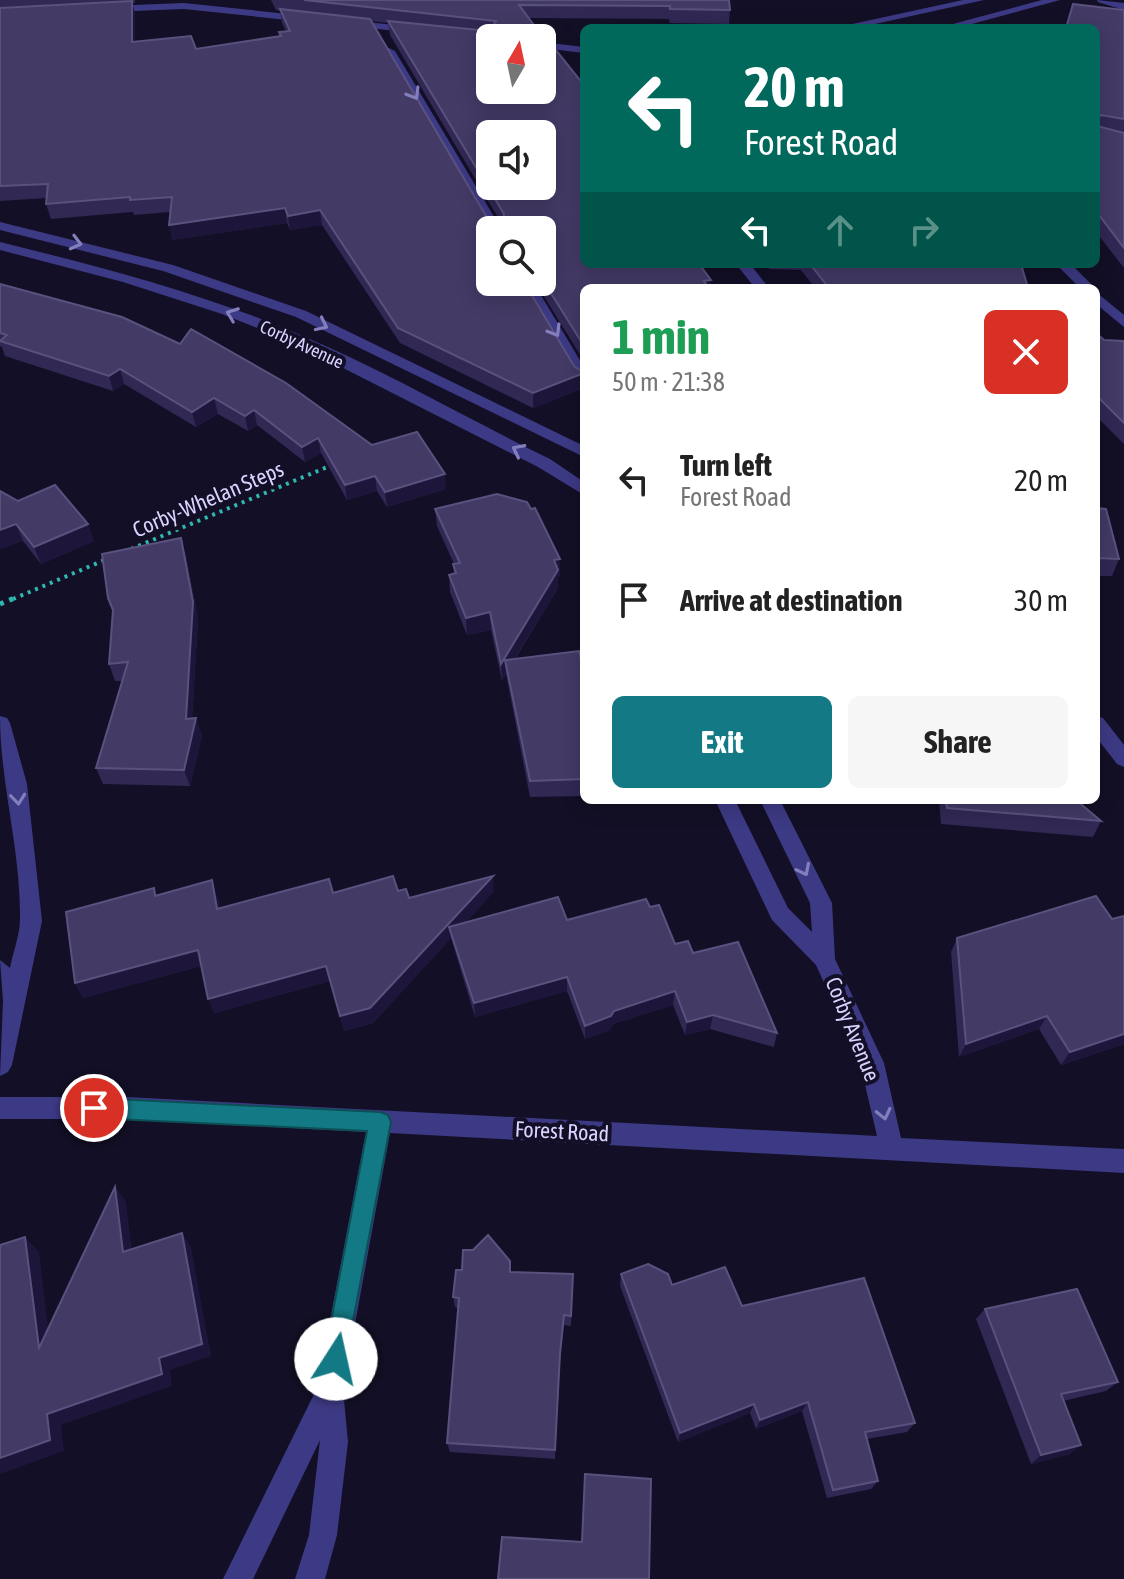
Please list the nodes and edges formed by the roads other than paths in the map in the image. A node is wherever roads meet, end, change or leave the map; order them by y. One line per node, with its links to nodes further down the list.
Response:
1 (207, 0): 7 (street)
2 (979, 0): 11 (street)
3 (1055, 0): 12 (street)
4 (1102, 0): 5 (street)
5 (1124, 7)
6 (92, 10): 7 (street)
7 (223, 11): 8 (street); 9 (street)
8 (315, 20)
9 (111, 21)
10 (331, 22): 13 (street)
11 (860, 24)
12 (960, 24)
13 (377, 26): 14 (street); 17 (street, one-way to 17)
14 (433, 33)
15 (556, 47): 16 (street)
16 (580, 50)
17 (487, 216)
18 (0, 226): 28 (street, Corby Avenue, one-way to 28)
19 (0, 246): 29 (street, Corby Avenue, one-way to 19)
20 (746, 268): 22 (street)
21 (1067, 268): 23 (street)
22 (759, 284)
23 (1084, 284)
24 (534, 296): 27 (street, one-way to 27)
25 (1100, 300): 26 (street)
26 (1124, 323)
27 (580, 373)
28 (580, 450)
29 (580, 487)
30 (0, 723): 37 (street, one-way to 37)
31 (1100, 728): 32 (street)
32 (1124, 759)
33 (727, 804): 35 (street, Corby Avenue)
34 (772, 804): 35 (street, Corby Avenue, one-way to 35)
35 (824, 959): 41 (street, Corby Avenue, one-way to 41)
36 (0, 970): 37 (street)
37 (15, 1004): 38 (street)
38 (0, 1065)
39 (0, 1108): 40 (street, Forest Road)
40 (380, 1122): 41 (street, Forest Road); 43 (street)
41 (891, 1146): 42 (street, Forest Road)
42 (1124, 1161)
43 (330, 1389): 44 (street); 45 (street)
44 (238, 1579)
45 (310, 1579)

